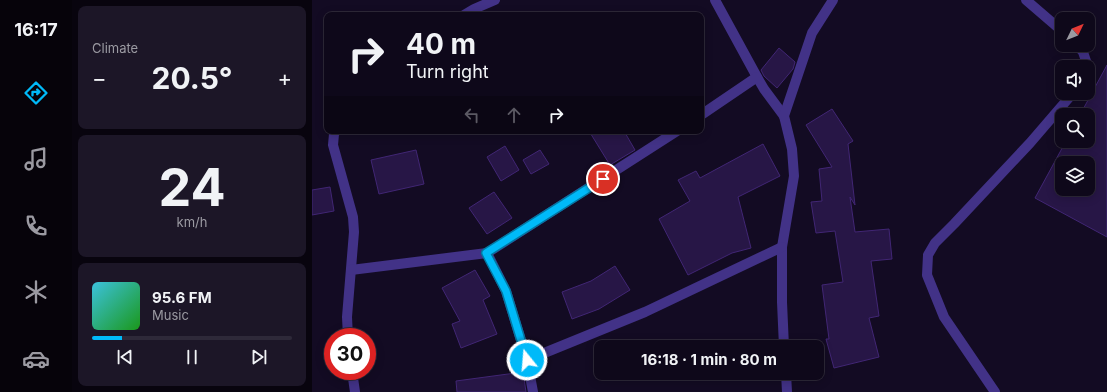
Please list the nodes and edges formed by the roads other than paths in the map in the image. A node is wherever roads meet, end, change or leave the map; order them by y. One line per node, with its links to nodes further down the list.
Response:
1 (495, 0): 5 (street)
2 (715, 0): 7 (street)
3 (833, 0): 10 (street)
4 (1026, 0): 6 (street)
5 (469, 12)
6 (1055, 25)
7 (757, 77): 9 (street); 10 (street)
8 (1067, 100): 24 (street)
9 (704, 113)
10 (784, 116): 13 (street)
11 (334, 134): 15 (street)
12 (672, 134): 14 (street)
13 (782, 247): 17 (street); 18 (street)
14 (486, 253): 15 (street); 18 (street)
15 (351, 270): 16 (street)
16 (348, 328)
17 (784, 340)
18 (527, 360): 22 (street)
19 (353, 380): 21 (street)
20 (786, 380): 23 (street)
21 (355, 392)
22 (533, 392)
23 (787, 392)
24 (995, 392)

